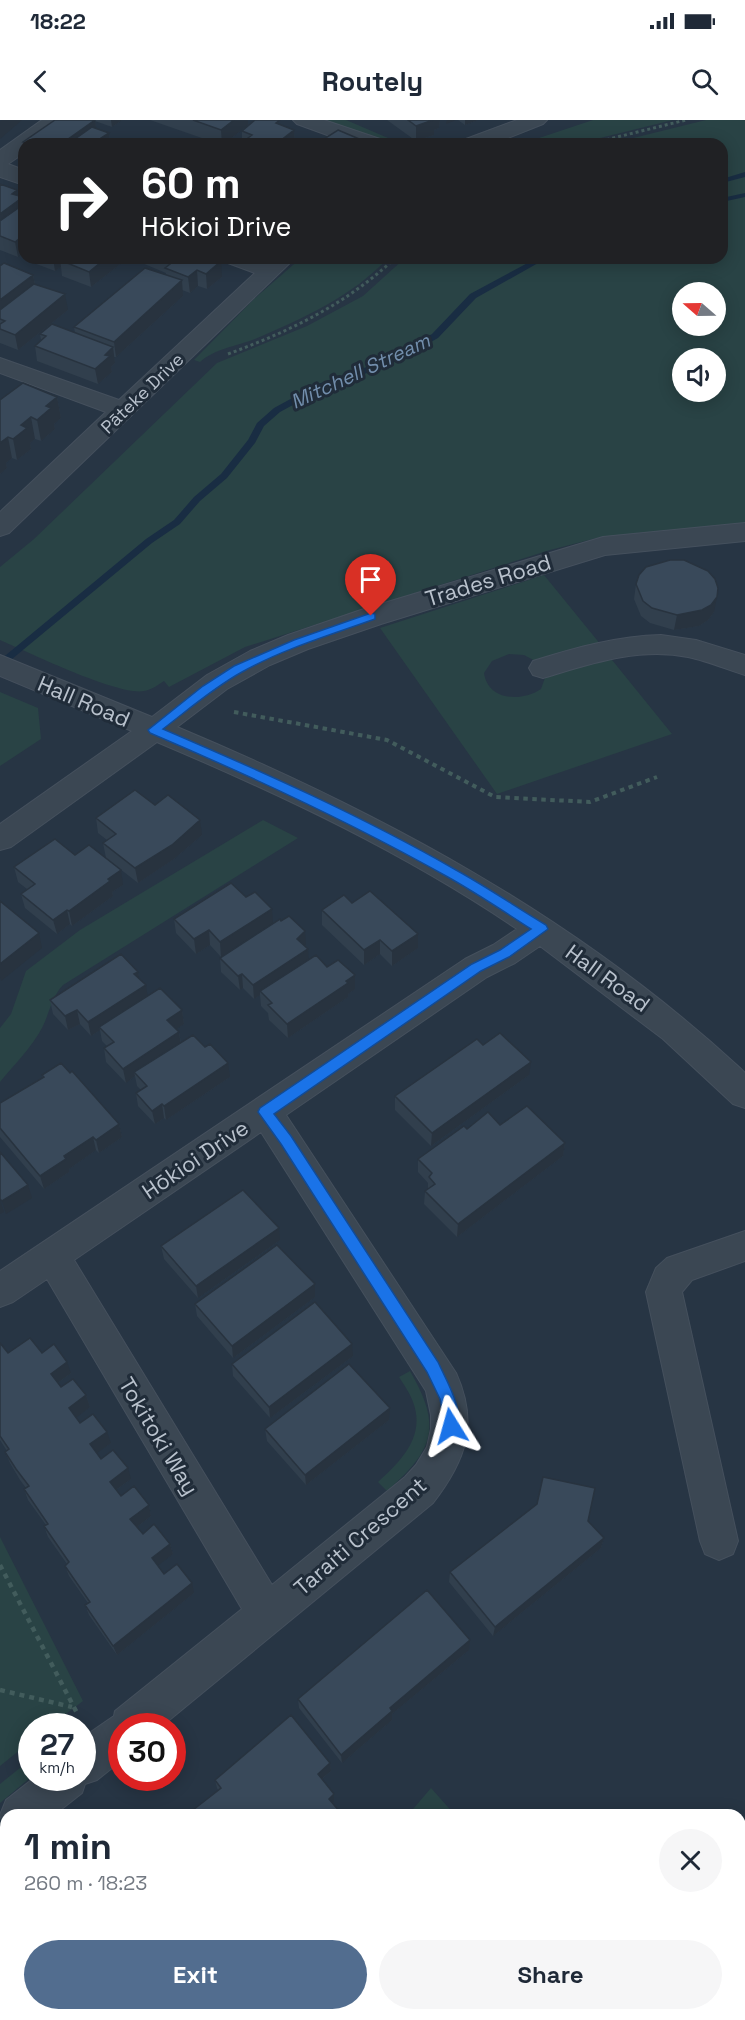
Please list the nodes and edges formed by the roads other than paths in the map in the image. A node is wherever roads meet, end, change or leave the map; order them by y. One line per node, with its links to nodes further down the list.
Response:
1 (56, 120): 4 (street)
2 (304, 120): 5 (street)
3 (536, 120): 6 (street)
4 (31, 138)
5 (355, 138)
6 (490, 138)
7 (18, 147): 8 (street)
8 (0, 160)
9 (277, 264): 12 (street, Pāteke Drive)
10 (10, 370): 11 (street); 12 (street)
11 (0, 391)
12 (123, 410): 13 (street, Pāteke Drive)
13 (0, 527)
14 (745, 532): 18 (street, Trades Road)
15 (0, 665): 18 (street, Hall Road)
16 (745, 665): 17 (street)
17 (543, 668)
18 (154, 730): 19 (street, Trades Road); 20 (street, Hall Road)
19 (0, 839)
20 (541, 929): 21 (street, Hall Road); 22 (street, Hōkioi Drive)
21 (745, 1094)
22 (265, 1112): 24 (street, Hōkioi Drive); 27 (street, Taraiti Crescent)
23 (745, 1246): 26 (street)
24 (52, 1256): 25 (street, Hōkioi Drive); 27 (street, Tokitoki Way)
25 (0, 1291)
26 (719, 1541)
27 (268, 1615): 28 (street, Taraiti Crescent)
28 (146, 1713)
29 (108, 1745): 30 (street)
30 (96, 1754)
31 (51, 1791): 32 (street)
32 (28, 1809)

